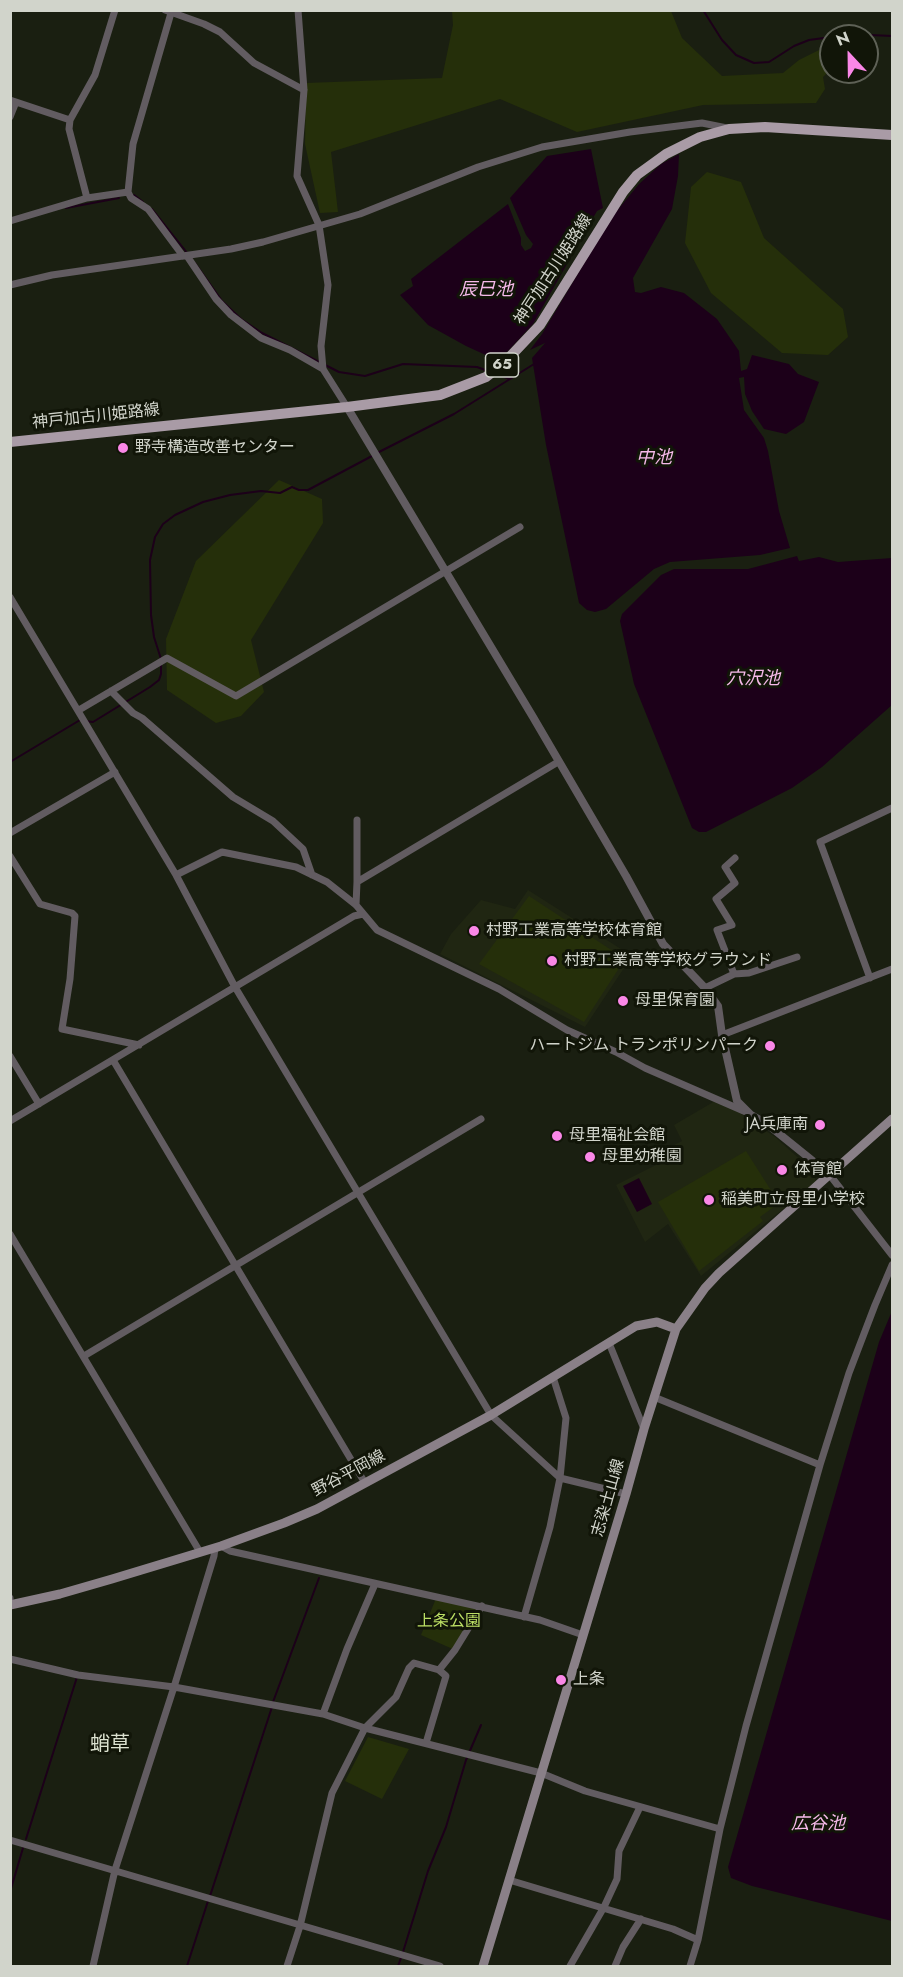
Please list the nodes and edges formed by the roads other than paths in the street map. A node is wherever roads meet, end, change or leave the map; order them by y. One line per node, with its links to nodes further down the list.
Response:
1 (115, 10): 7 (street)
2 (298, 10): 4 (street)
3 (168, 12): 4 (street); 10 (street)
4 (304, 90): 13 (street)
5 (13, 101): 6 (street); 7 (street)
6 (10, 117)
7 (70, 120): 11 (street)
8 (729, 129): 9 (main road, 神戸加古川姫路線 / 65); 13 (street); 17 (main road, 神戸加古川姫路線 / 65)
9 (892, 135)
10 (128, 192): 11 (street); 14 (street)
11 (87, 198): 12 (street)
12 (10, 221)
13 (319, 225): 14 (street); 16 (street)
14 (185, 256): 15 (street); 16 (street)
15 (10, 285)
16 (324, 369): 17 (street)
17 (347, 407): 18 (main road, 神戸加古川姫路線 / 65); 20 (street)
18 (10, 441)
19 (520, 527): 20 (street)
20 (447, 572): 22 (street); 24 (street)
21 (10, 597): 23 (street)
22 (111, 691): 23 (street); 32 (street)
23 (79, 710): 25 (street)
24 (558, 762): 33 (street); 41 (street)
25 (115, 772): 28 (street); 31 (street)
26 (892, 808): 39 (street)
27 (357, 820): 33 (street)
28 (10, 832)
29 (10, 856): 43 (street)
30 (735, 858): 38 (street)
31 (176, 875): 32 (street); 40 (street)
32 (312, 875): 34 (street)
33 (357, 882): 34 (street)
34 (356, 905): 35 (street)
35 (363, 914): 40 (street); 47 (street)
36 (797, 957): 38 (street)
37 (892, 969): 39 (street)
38 (734, 974): 41 (street)
39 (870, 978): 42 (street)
40 (235, 987): 43 (street); 52 (street)
41 (705, 988): 42 (street)
42 (722, 1035): 47 (street)
43 (139, 1045): 45 (street)
44 (10, 1056): 46 (street)
45 (113, 1060): 46 (street); 56 (street)
46 (39, 1104): 50 (street)
47 (751, 1115): 51 (street)
48 (481, 1119): 52 (street)
49 (892, 1119): 51 (main road, 志染土山線)
50 (10, 1121)
51 (829, 1174): 54 (street); 57 (main road, 志染土山線)
52 (358, 1193): 56 (street); 62 (street)
53 (10, 1234): 59 (street)
54 (892, 1255)
55 (892, 1265): 64 (street)
56 (235, 1266): 59 (street); 66 (street)
57 (676, 1329): 58 (main road, 野谷平岡線); 61 (main road, 志染土山線)
58 (609, 1343): 60 (main road, 野谷平岡線); 63 (street)
59 (84, 1356): 69 (street)
60 (553, 1377): 62 (main road, 野谷平岡線); 65 (street)
61 (654, 1397): 63 (main road, 志染土山線); 64 (street)
62 (491, 1415): 65 (street); 66 (main road, 野谷平岡線)
63 (644, 1429): 67 (main road, 志染土山線)
64 (820, 1465): 83 (street)
65 (560, 1478): 67 (street); 73 (street)
66 (364, 1483): 68 (main road, 野谷平岡線)
67 (626, 1494): 74 (main road, 志染土山線)
68 (218, 1547): 69 (main road, 野谷平岡線); 70 (street); 77 (street)
69 (200, 1552): 71 (main road, 野谷平岡線)
70 (375, 1584): 72 (street); 78 (street)
71 (10, 1605)
72 (482, 1606): 73 (street); 76 (street)
73 (524, 1617): 74 (street)
74 (583, 1635): 81 (main road, 志染土山線)
75 (10, 1659): 77 (street)
76 (439, 1670): 79 (street); 80 (street)
77 (174, 1687): 78 (street); 85 (street)
78 (323, 1714): 79 (street)
79 (365, 1728): 80 (street); 89 (street)
80 (426, 1743): 81 (street)
81 (541, 1773): 82 (street); 86 (main road, 志染土山線)
82 (640, 1807): 83 (street); 87 (street)
83 (720, 1829): 90 (street)
84 (10, 1840): 85 (street)
85 (115, 1870): 89 (street); 91 (street)
86 (509, 1880): 87 (street); 94 (main road, 志染土山線)
87 (604, 1908): 88 (street); 95 (street)
88 (641, 1919): 90 (street); 96 (street)
89 (300, 1926): 92 (street); 93 (street)
90 (698, 1940): 97 (street)
91 (93, 1966)
92 (287, 1966)
93 (440, 1966)
94 (483, 1966)
95 (570, 1966)
96 (615, 1966)
97 (690, 1966)

